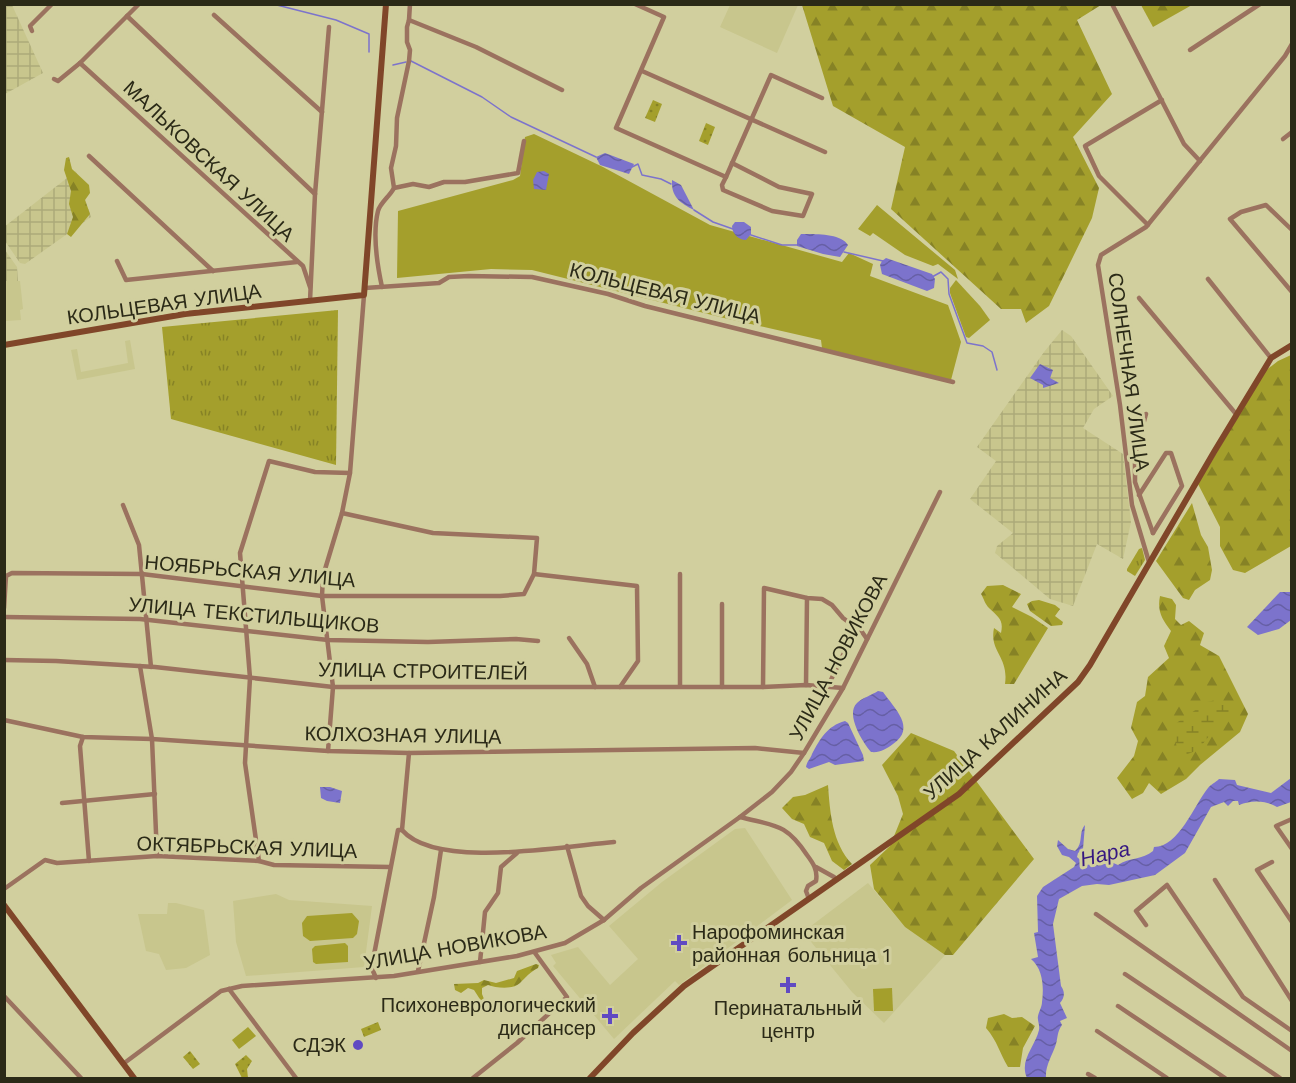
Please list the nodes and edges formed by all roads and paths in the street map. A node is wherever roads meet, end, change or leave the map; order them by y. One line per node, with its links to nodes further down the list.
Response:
1 (52, 4): 12 (street)
2 (139, 4): 9 (street)
3 (386, 4): 41 (street)
4 (410, 4): 10 (street)
5 (635, 4): 16 (street)
6 (1112, 4): 20 (street)
7 (1260, 4): 14 (street)
8 (214, 15): 21 (street)
9 (127, 16): 15 (street); 32 (street)
10 (410, 20): 18 (street); 31 (street)
11 (329, 27): 21 (street)
12 (32, 31)
13 (1292, 44): 28 (street, СОЛНЕЧНАЯ УЛИЦА)
14 (1190, 50)
15 (81, 63): 17 (street); 36 (street, МАЛЬКОВСКАЯ УЛИЦА)
16 (642, 71): 22 (street); 30 (street)
17 (54, 79)
18 (562, 90)
19 (822, 98): 22 (street)
20 (1162, 100): 28 (street); 33 (street)
21 (322, 111): 32 (street)
22 (751, 119): 26 (street); 29 (street)
23 (1292, 132): 24 (street)
24 (1283, 139)
25 (524, 141): 31 (street)
26 (825, 152)
27 (88, 156): 37 (street)
28 (1200, 161): 33 (street, СОЛНЕЧНАЯ УЛИЦА)
29 (732, 163): 30 (street); 30 (street)
30 (726, 177)
31 (394, 188): 40 (street)
32 (315, 194): 39 (street)
33 (1148, 225): 55 (street, СОЛНЕЧНАЯ УЛИЦА)
34 (1292, 230): 42 (street)
35 (117, 261): 37 (street)
36 (297, 262): 37 (street); 39 (street, МАЛЬКОВСКАЯ УЛИЦА)
37 (213, 271)
38 (1208, 279): 47 (street)
39 (310, 287): 44 (street)
40 (382, 287): 41 (street, КОЛЬЦЕВАЯ УЛИЦА); 48 (street, КОЛЬЦЕВАЯ УЛИЦА)
41 (364, 292): 44 (street, КОЛЬЦЕВАЯ УЛИЦА); 51 (street)
42 (1292, 292)
43 (1139, 298): 50 (street)
44 (310, 301): 45 (street, КОЛЬЦЕВАЯ УЛИЦА)
45 (4, 345)
46 (1292, 345): 47 (street, УЛИЦА КАЛИНИНА)
47 (1271, 358): 50 (street, УЛИЦА КАЛИНИНА)
48 (953, 382)
49 (1146, 414): 53 (street)
50 (1236, 414): 57 (street, УЛИЦА КАЛИНИНА)
51 (350, 473): 56 (street); 61 (street)
52 (940, 492): 70 (street, УЛИЦА НОВИКОВА)
53 (1140, 496): 53 (street); 55 (street)
54 (123, 505): 58 (street)
55 (1132, 505): 57 (street, СОЛНЕЧНАЯ УЛИЦА)
56 (342, 513): 59 (street); 62 (street)
57 (1149, 562): 112 (street, УЛИЦА КАЛИНИНА)
58 (142, 574): 61 (street, НОЯБРЬСКАЯ УЛИЦА); 65 (street, НОЯБРЬСКАЯ УЛИЦА); 67 (street)
59 (534, 574): 62 (street, НОЯБРЬСКАЯ УЛИЦА); 83 (street)
60 (680, 574): 79 (street)
61 (244, 586): 62 (street, НОЯБРЬСКАЯ УЛИЦА); 68 (street)
62 (322, 596): 71 (street)
63 (807, 598): 70 (street); 78 (street); 85 (street)
64 (722, 604): 84 (street)
65 (4, 608)
66 (4, 617): 67 (street, УЛИЦА ТЕКСТИЛЬЩИКОВ)
67 (146, 619): 68 (street, УЛИЦА ТЕКСТИЛЬЩИКОВ); 76 (street)
68 (247, 632): 71 (street, УЛИЦА ТЕКСТИЛЬЩИКОВ); 77 (street)
69 (569, 638): 82 (street)
70 (867, 639): 86 (street, УЛИЦА НОВИКОВА)
71 (328, 640): 72 (street, УЛИЦА ТЕКСТИЛЬЩИКОВ); 81 (street)
72 (538, 641)
73 (845, 651): 80 (street)
74 (4, 660): 75 (street, УЛИЦА СТРОИТЕЛЕЙ)
75 (140, 666): 76 (street, УЛИЦА СТРОИТЕЛЕЙ); 89 (street)
76 (151, 667): 77 (street, УЛИЦА СТРОИТЕЛЕЙ)
77 (250, 678): 81 (street, УЛИЦА СТРОИТЕЛЕЙ); 90 (street)
78 (806, 685): 80 (street, УЛИЦА СТРОИТЕЛЕЙ); 85 (street, УЛИЦА СТРОИТЕЛЕЙ)
79 (680, 686): 83 (street, УЛИЦА СТРОИТЕЛЕЙ); 84 (street, УЛИЦА СТРОИТЕЛЕЙ)
80 (828, 686): 86 (street, УЛИЦА СТРОИТЕЛЕЙ)
81 (333, 687): 82 (street, УЛИЦА СТРОИТЕЛЕЙ); 91 (street)
82 (595, 687): 83 (street, УЛИЦА СТРОИТЕЛЕЙ)
83 (620, 687)
84 (722, 687): 85 (street, УЛИЦА СТРОИТЕЛЕЙ)
85 (763, 687)
86 (843, 688): 93 (street, УЛИЦА НОВИКОВА)
87 (4, 720): 88 (street, КОЛХОЗНАЯ УЛИЦА)
88 (83, 737): 89 (street, КОЛХОЗНАЯ УЛИЦА); 95 (street)
89 (152, 739): 90 (street, КОЛХОЗНАЯ УЛИЦА); 94 (street)
90 (245, 745): 91 (street, КОЛХОЗНАЯ УЛИЦА); 107 (street)
91 (328, 751): 92 (street, КОЛХОЗНАЯ УЛИЦА)
92 (409, 753): 93 (street, КОЛХОЗНАЯ УЛИЦА); 99 (street)
93 (804, 753): 97 (street, УЛИЦА НОВИКОВА)
94 (155, 794): 95 (street); 105 (street)
95 (84, 801): 96 (street); 106 (street)
96 (62, 803)
97 (740, 817): 110 (street); 119 (street, УЛИЦА НОВИКОВА)
98 (1292, 819): 102 (street)
99 (402, 830): 103 (street); 109 (street)
100 (614, 842): 101 (street)
101 (567, 846): 104 (street); 119 (street)
102 (1292, 849)
103 (441, 850): 104 (street); 124 (street)
104 (517, 853): 123 (street)
105 (157, 856): 106 (street, ОКТЯБРЬСКАЯ УЛИЦА); 107 (street, ОКТЯБРЬСКАЯ УЛИЦА)
106 (89, 861): 115 (street, ОКТЯБРЬСКАЯ УЛИЦА)
107 (259, 861): 109 (street, ОКТЯБРЬСКАЯ УЛИЦА)
108 (1272, 862): 120 (street)
109 (390, 867): 126 (street)
110 (816, 867): 111 (street); 114 (street)
111 (828, 873): 112 (street); 114 (street)
112 (836, 880): 116 (street, УЛИЦА КАЛИНИНА)
113 (1215, 880): 129 (street)
114 (816, 881): 116 (street)
115 (4, 890)
116 (809, 899): 140 (street, УЛИЦА КАЛИНИНА)
117 (4, 905): 134 (street)
118 (1096, 914): 133 (street)
119 (604, 920): 122 (street, УЛИЦА НОВИКОВА)
120 (1292, 922)
121 (1146, 925): 132 (street)
122 (535, 953): 123 (street, УЛИЦА НОВИКОВА); 139 (street)
123 (480, 962): 124 (street, УЛИЦА НОВИКОВА)
124 (418, 971): 126 (street, УЛИЦА НОВИКОВА)
125 (1125, 974): 144 (street)
126 (376, 978): 127 (street, УЛИЦА НОВИКОВА)
127 (229, 988): 134 (street); 138 (street)
128 (4, 996): 136 (street)
129 (1292, 1001)
130 (1118, 1006): 143 (street)
131 (1097, 1031): 142 (street)
132 (1292, 1031)
133 (1292, 1051)
134 (123, 1064): 137 (street)
135 (1088, 1074): 141 (street)
136 (81, 1078)
137 (134, 1078)
138 (296, 1078)
139 (473, 1078)
140 (590, 1078)
141 (1095, 1078)
142 (1167, 1078)
143 (1225, 1078)
144 (1280, 1078)

